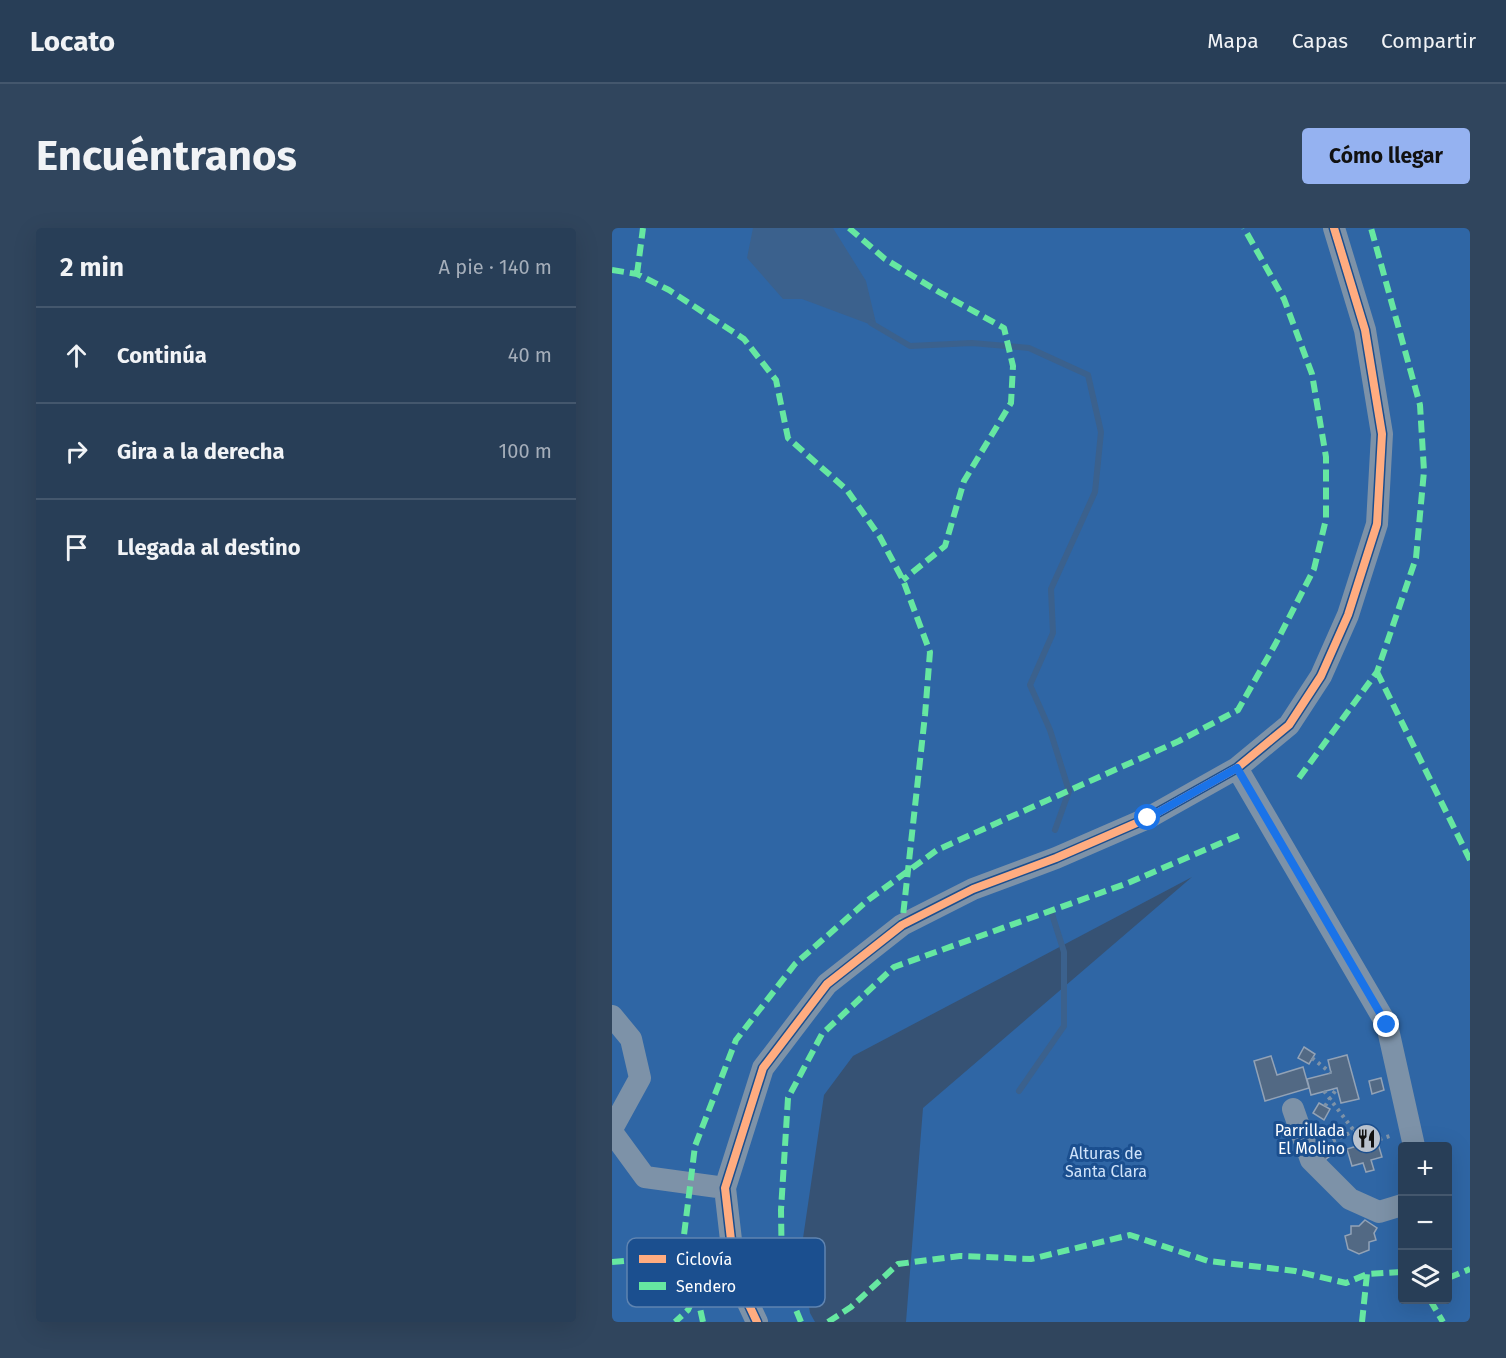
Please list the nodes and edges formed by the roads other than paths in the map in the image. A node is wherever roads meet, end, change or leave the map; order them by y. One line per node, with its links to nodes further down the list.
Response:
1 (1334, 228): 2 (street)
2 (1237, 768): 6 (street); 7 (street)
3 (612, 1016): 5 (street)
4 (1293, 1109): 8 (street)
5 (612, 1131): 7 (street)
6 (1413, 1138)
7 (725, 1188): 9 (street)
8 (1398, 1206)
9 (731, 1238)
10 (750, 1307): 11 (street)
11 (757, 1322)

